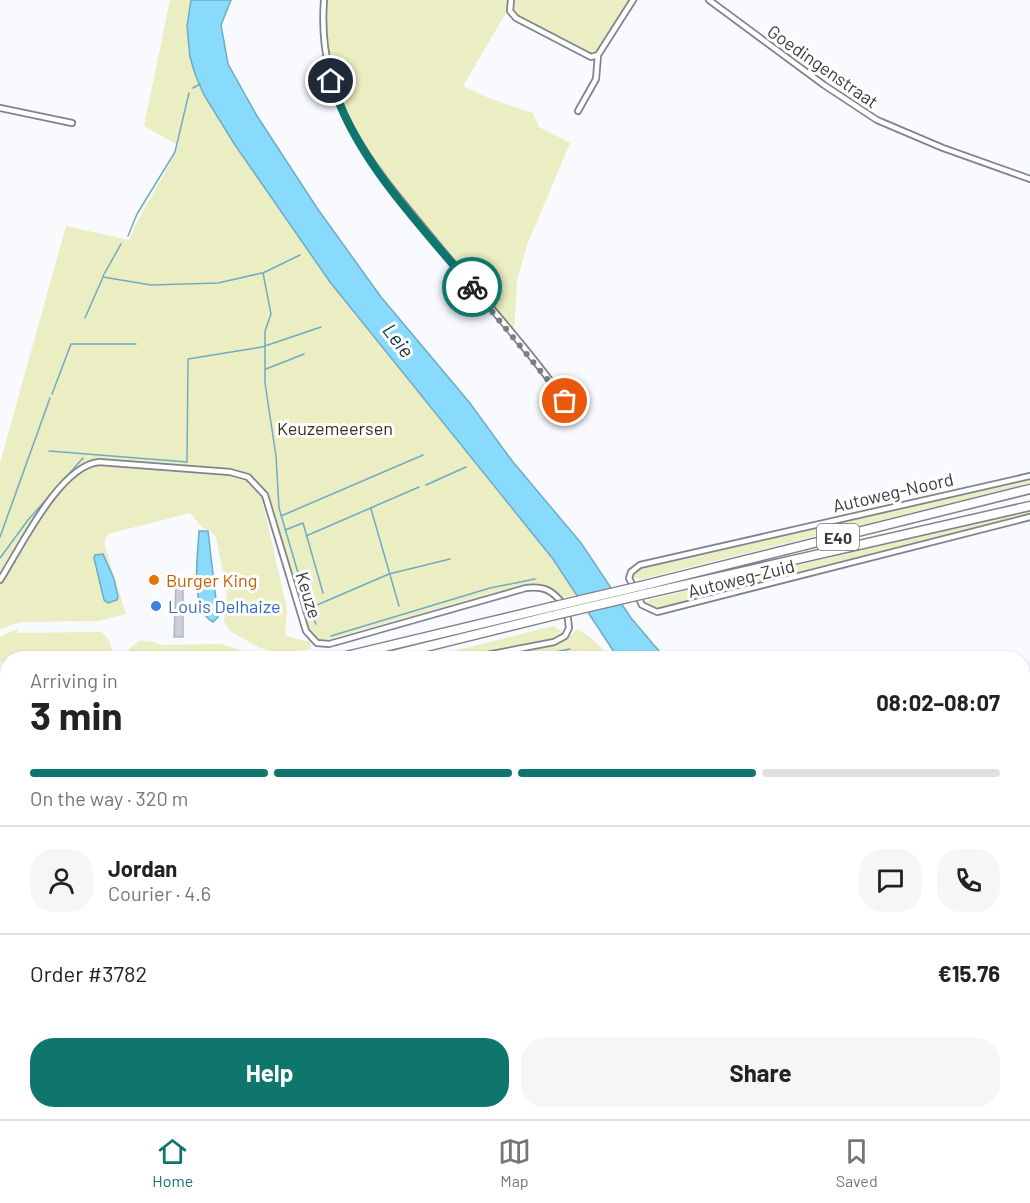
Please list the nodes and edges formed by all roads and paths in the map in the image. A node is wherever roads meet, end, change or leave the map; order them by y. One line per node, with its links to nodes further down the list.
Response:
1 (324, 0): 10 (street)
2 (511, 0): 5 (street)
3 (633, 0): 5 (street)
4 (709, 0): 9 (street, Goedingenstraat)
5 (598, 55): 7 (street)
6 (0, 108): 8 (street)
7 (578, 111)
8 (72, 123)
9 (1030, 179)
10 (565, 401)
11 (1030, 476): 17 (street, Autoweg-Noord)
12 (1030, 489): 16 (highway, E40)
13 (1030, 506): 16 (highway, E40)
14 (1030, 517): 17 (street, Autoweg-Zuid)
15 (0, 580): 21 (street, Keuze)
16 (647, 589): 18 (highway, E40, bridge)
17 (637, 598)
18 (553, 611): 19 (highway, E40); 20 (highway, E40)
19 (370, 651)
20 (411, 651)
21 (505, 651)

